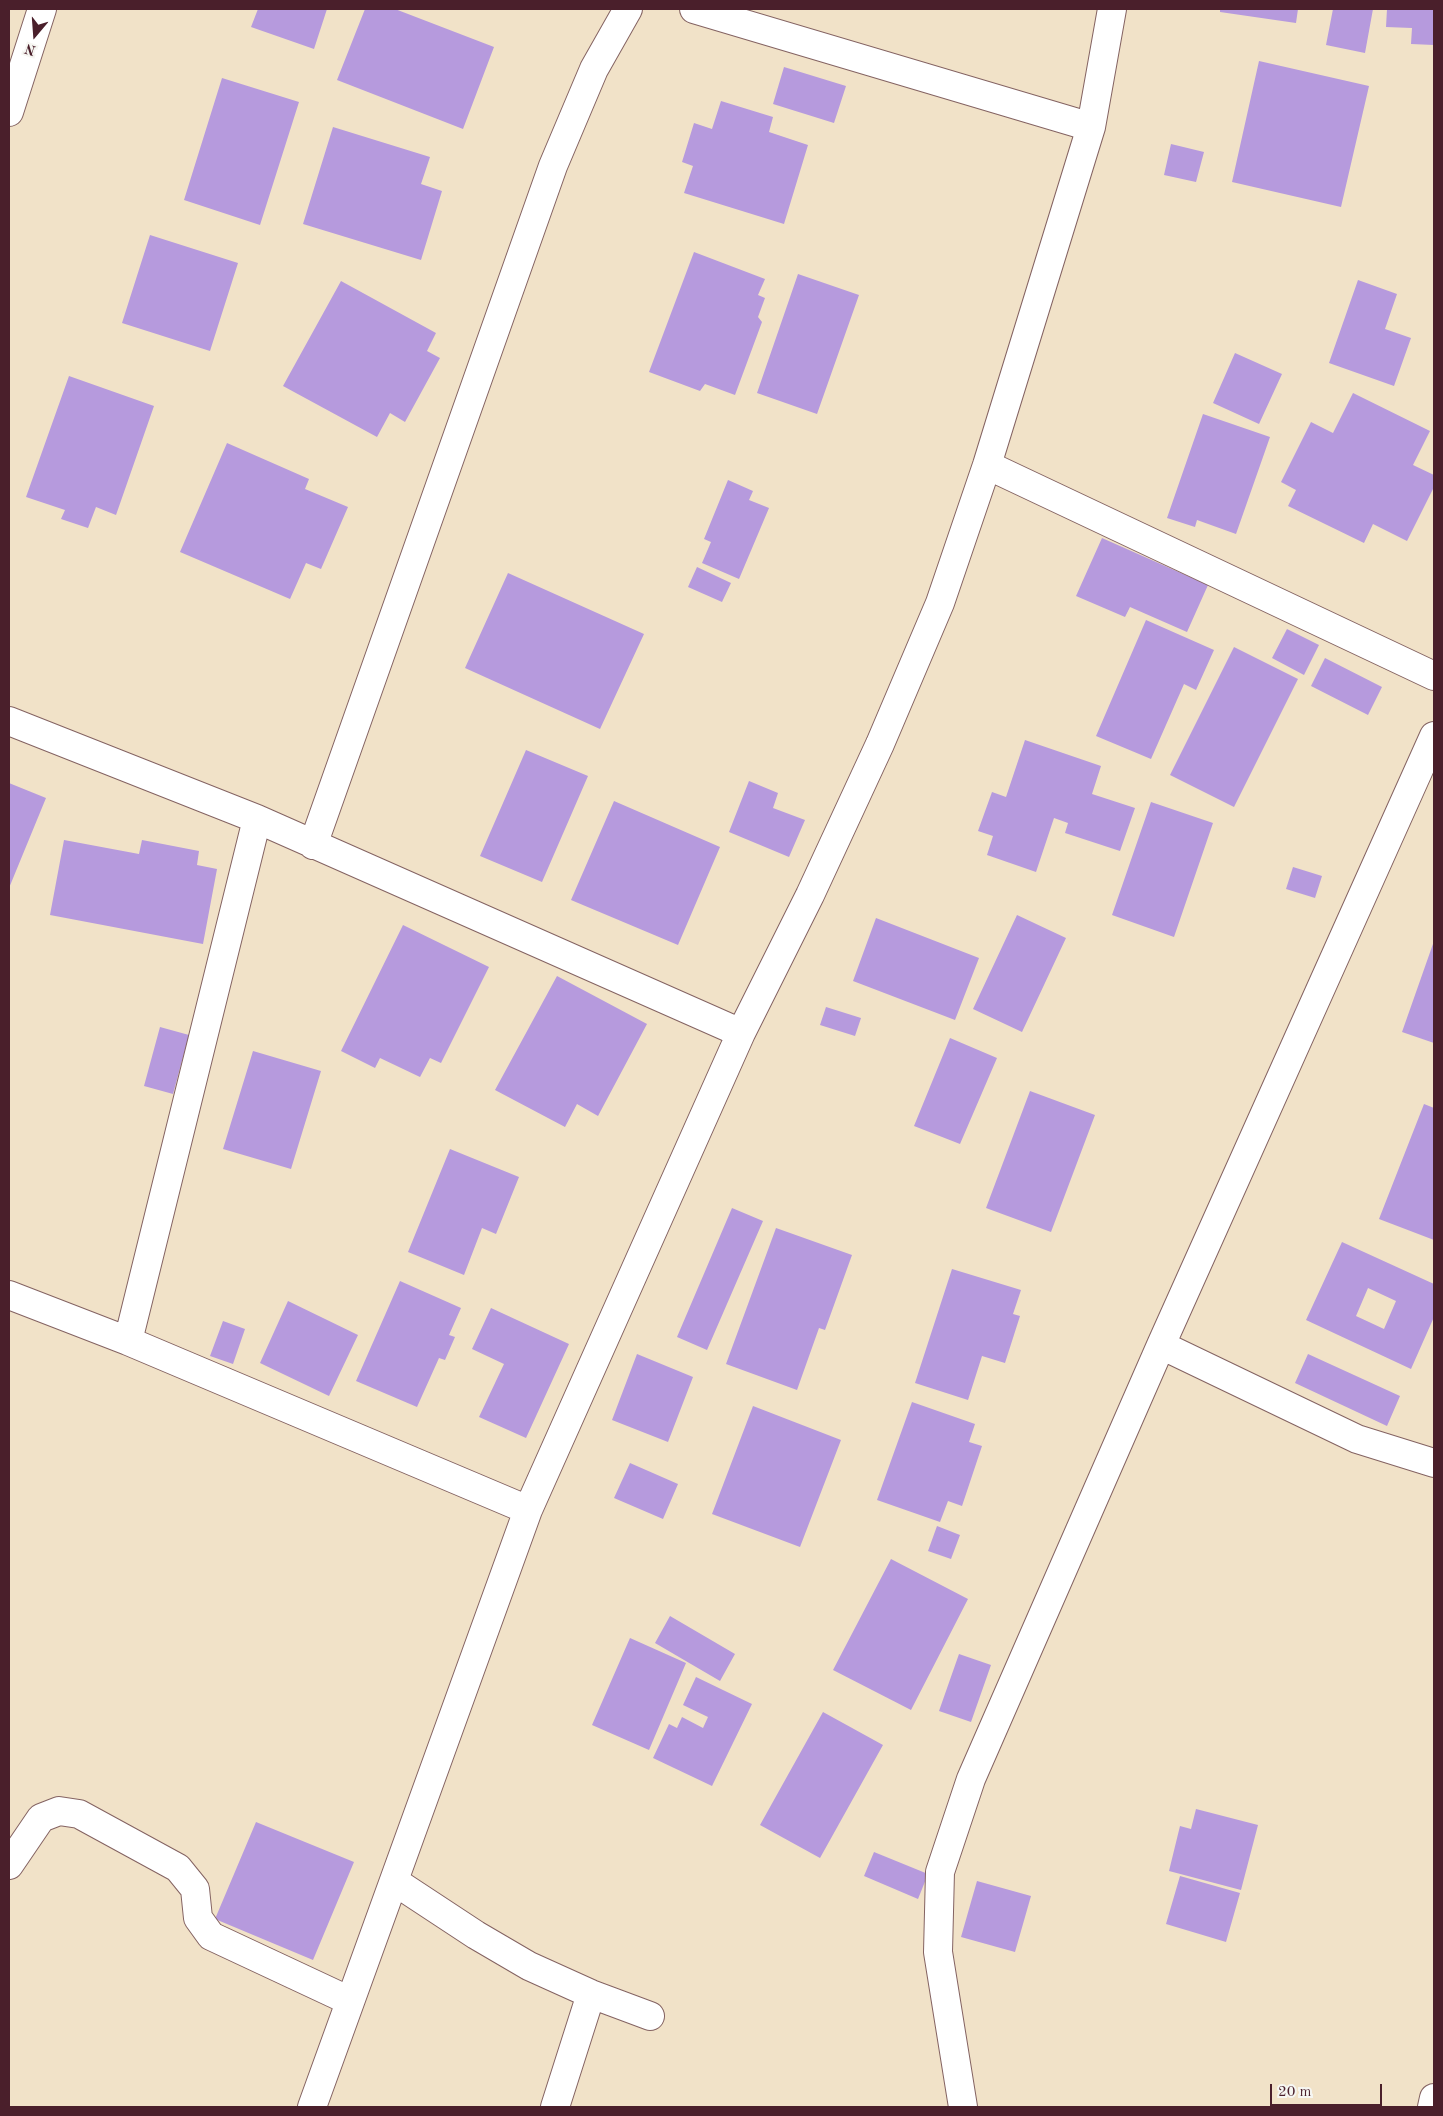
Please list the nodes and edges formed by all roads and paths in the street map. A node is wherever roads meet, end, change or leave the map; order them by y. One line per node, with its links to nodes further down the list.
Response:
1 (42, 9): 5 (street)
2 (628, 9): 12 (street)
3 (694, 9): 6 (street)
4 (1112, 9): 6 (street)
5 (9, 112)
6 (1091, 128): 7 (street)
7 (987, 465): 8 (street); 13 (street)
8 (1434, 676)
9 (9, 721): 11 (street)
10 (1434, 736): 16 (street)
11 (257, 819): 12 (street); 15 (street)
12 (313, 845): 13 (street)
13 (741, 1033): 18 (street)
14 (9, 1295): 15 (street)
15 (128, 1341): 18 (street)
16 (1162, 1345): 17 (street); 27 (street)
17 (1434, 1463)
18 (528, 1510): 20 (street)
19 (9, 1864): 22 (street)
20 (394, 1881): 21 (street); 22 (street)
21 (591, 1994): 23 (street); 26 (street)
22 (350, 2001): 25 (street)
23 (650, 2016)
24 (1434, 2098): 28 (street)
25 (312, 2107)
26 (555, 2107)
27 (963, 2107)
28 (1432, 2107)

